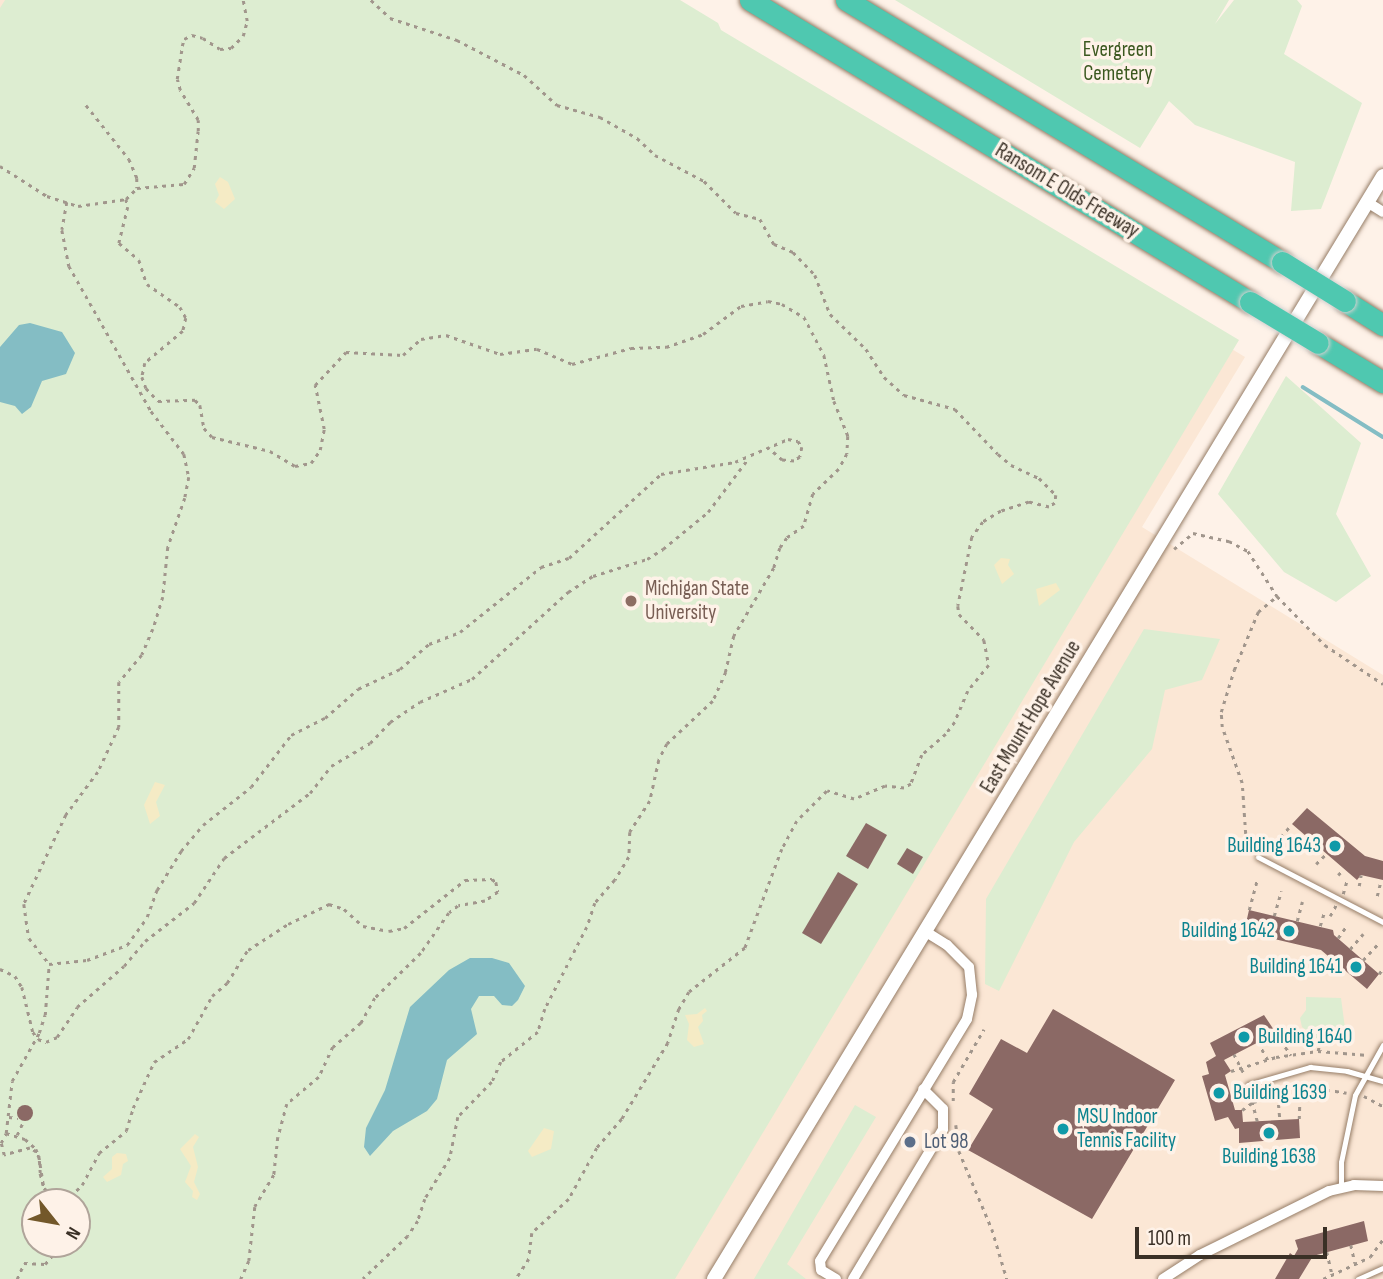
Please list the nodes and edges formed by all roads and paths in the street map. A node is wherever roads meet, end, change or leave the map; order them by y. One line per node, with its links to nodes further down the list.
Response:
1 (243, 0): 8 (path)
2 (371, 0): 95 (path)
3 (750, 0): 14 (highway, Ransom E Olds Freeway, bridge)
4 (846, 0): 13 (highway, bridge)
5 (86, 105): 8 (path)
6 (0, 166): 10 (path)
7 (1383, 176): 11 (street, East Mount Hope Avenue)
8 (137, 188): 9 (path)
9 (126, 199): 10 (path); 94 (path)
10 (66, 202): 49 (path)
11 (1367, 202): 12 (street); 43 (street, East Mount Hope Avenue)
12 (1383, 212)
13 (1383, 326)
14 (1383, 382)
15 (768, 448): 15 (path); 16 (path)
16 (749, 457): 49 (path); 55 (path)
17 (1172, 551): 18 (path)
18 (1277, 596): 19 (path); 25 (path)
19 (1383, 684)
20 (1292, 824): 22 (path)
21 (1309, 839): 23 (path)
22 (1275, 843)
23 (1298, 854)
24 (1326, 854): 26 (path)
25 (1258, 858): 40 (lane)
26 (1317, 864)
27 (1344, 869): 28 (path)
28 (1338, 875)
29 (1361, 875): 32 (path)
30 (1257, 880): 36 (path)
31 (1381, 880): 34 (path)
32 (1359, 886)
33 (1281, 891): 38 (path)
34 (1377, 896)
35 (1302, 902): 39 (path)
36 (1249, 910)
37 (1324, 913): 42 (path)
38 (1274, 915)
39 (1297, 921)
40 (1383, 922)
41 (1347, 925): 45 (path)
42 (1320, 926)
43 (925, 931): 65 (street); 96 (street, East Mount Hope Avenue)
44 (1363, 934): 47 (path)
45 (1338, 938)
46 (1380, 942): 48 (path)
47 (1350, 949)
48 (1363, 960)
49 (49, 964): 55 (path)
50 (1383, 968): 52 (path)
51 (0, 969): 55 (path)
52 (1379, 974)
53 (984, 1029): 99 (path)
54 (1276, 1032): 60 (path)
55 (36, 1037): 71 (path)
56 (1320, 1041): 59 (path)
57 (1258, 1042): 61 (path)
58 (1383, 1045): 62 (lane)
59 (1318, 1051)
60 (1291, 1055)
61 (1268, 1060)
62 (1365, 1074): 63 (lane); 64 (lane); 68 (lane)
63 (1383, 1081)
64 (1248, 1086)
65 (923, 1089): 97 (street); 98 (street)
66 (1300, 1089): 67 (path); 68 (path); 73 (path)
67 (1278, 1095): 70 (path); 74 (path)
68 (1355, 1095): 69 (path); 81 (lane)
69 (1383, 1106)
70 (1242, 1110)
71 (9, 1117): 72 (path); 76 (path)
72 (18, 1118)
73 (1299, 1119)
74 (1280, 1120)
75 (23, 1122): 77 (path)
76 (6, 1133): 77 (path); 78 (path)
77 (17, 1135): 82 (path)
78 (1, 1139): 79 (path)
79 (1, 1153): 83 (path)
80 (1383, 1186): 81 (street)
81 (1341, 1187): 100 (street)
82 (44, 1188)
83 (44, 1188)
84 (79, 1188): 93 (path)
85 (1383, 1239): 89 (path)
86 (1351, 1245): 89 (path)
87 (1326, 1252): 91 (path)
88 (50, 1258): 92 (path)
89 (1355, 1263): 91 (path)
90 (1383, 1268): 102 (lane)
91 (1332, 1273): 101 (path)
92 (17, 1279)
93 (241, 1279)
94 (363, 1279)
95 (516, 1279)
96 (714, 1279)
97 (836, 1279)
98 (853, 1279)
99 (1007, 1279)
100 (1163, 1279)
101 (1324, 1279)
102 (1358, 1279)

